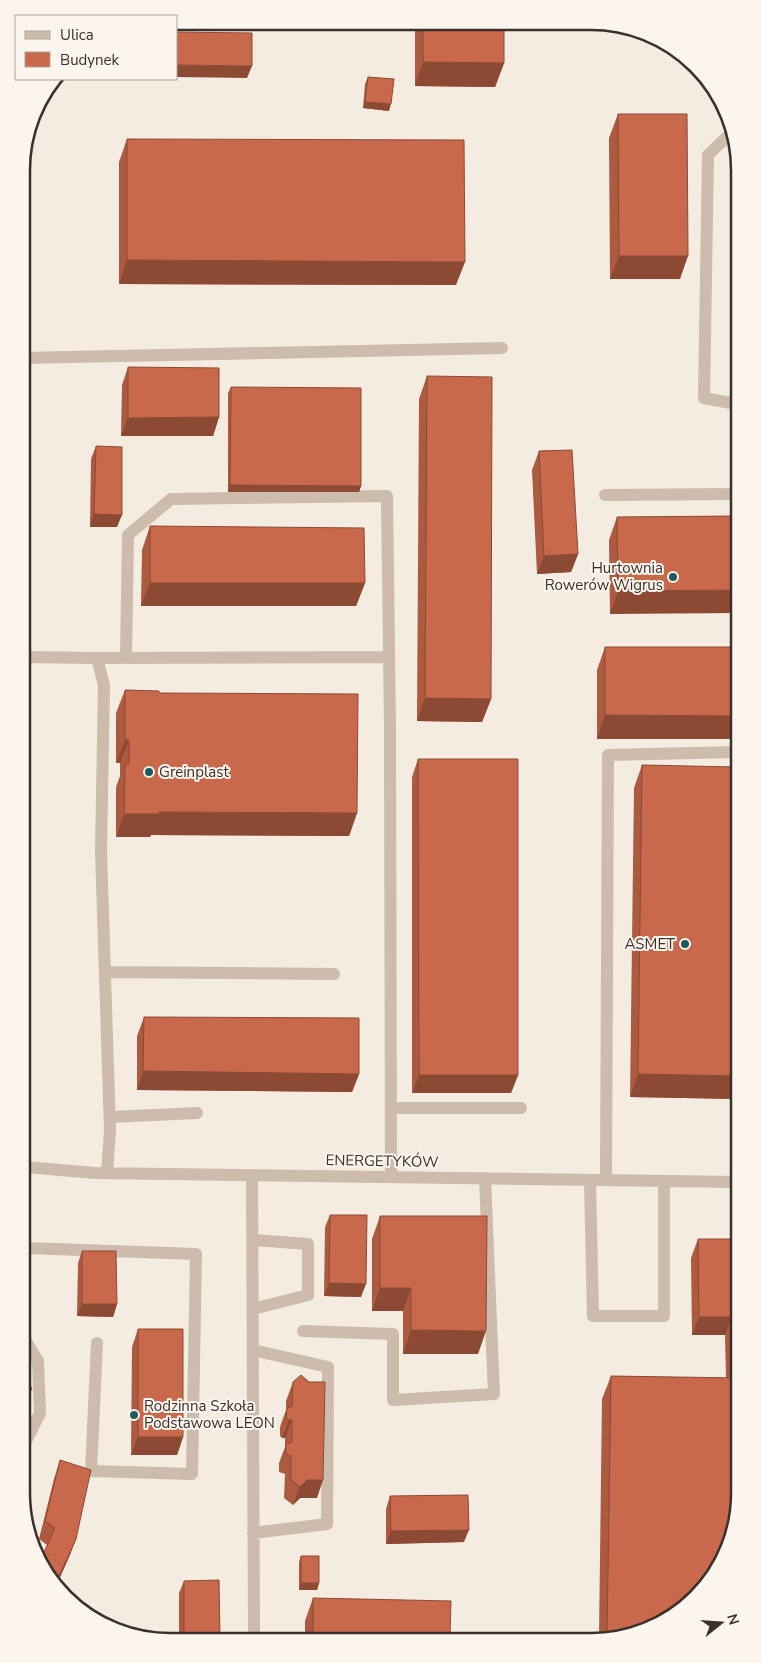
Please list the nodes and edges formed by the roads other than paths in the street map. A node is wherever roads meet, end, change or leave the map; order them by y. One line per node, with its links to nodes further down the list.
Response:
1 (727, 137): 4 (street)
2 (502, 348): 3 (street)
3 (30, 358)
4 (731, 403)
5 (731, 494): 6 (street)
6 (605, 495)
7 (30, 657): 9 (street)
8 (389, 657): 10 (street); 10 (street); 14 (street)
9 (97, 658): 10 (street); 12 (street)
10 (126, 658)
11 (731, 752): 24 (street)
12 (105, 972): 13 (street); 17 (street)
13 (334, 974)
14 (391, 1108): 15 (street); 21 (street)
15 (521, 1108)
16 (197, 1113): 17 (street)
17 (110, 1117): 19 (street)
18 (30, 1168): 19 (street, ENERGETYKÓW)
19 (107, 1173): 20 (street, ENERGETYKÓW)
20 (252, 1176): 21 (street, ENERGETYKÓW); 27 (street)
21 (391, 1177): 22 (street, ENERGETYKÓW)
22 (485, 1178): 23 (street, ENERGETYKÓW); 30 (street)
23 (590, 1180): 24 (street, ENERGETYKÓW); 25 (street)
24 (606, 1180): 25 (street, ENERGETYKÓW)
25 (664, 1181): 26 (street, ENERGETYKÓW)
26 (731, 1182)
27 (253, 1240): 29 (street); 29 (street)
28 (30, 1248): 31 (street)
29 (253, 1309): 33 (street)
30 (303, 1331)
31 (97, 1343)
32 (30, 1347): 34 (street)
33 (252, 1350): 35 (street); 35 (street)
34 (30, 1433)
35 (253, 1533): 36 (street)
36 (254, 1633)

